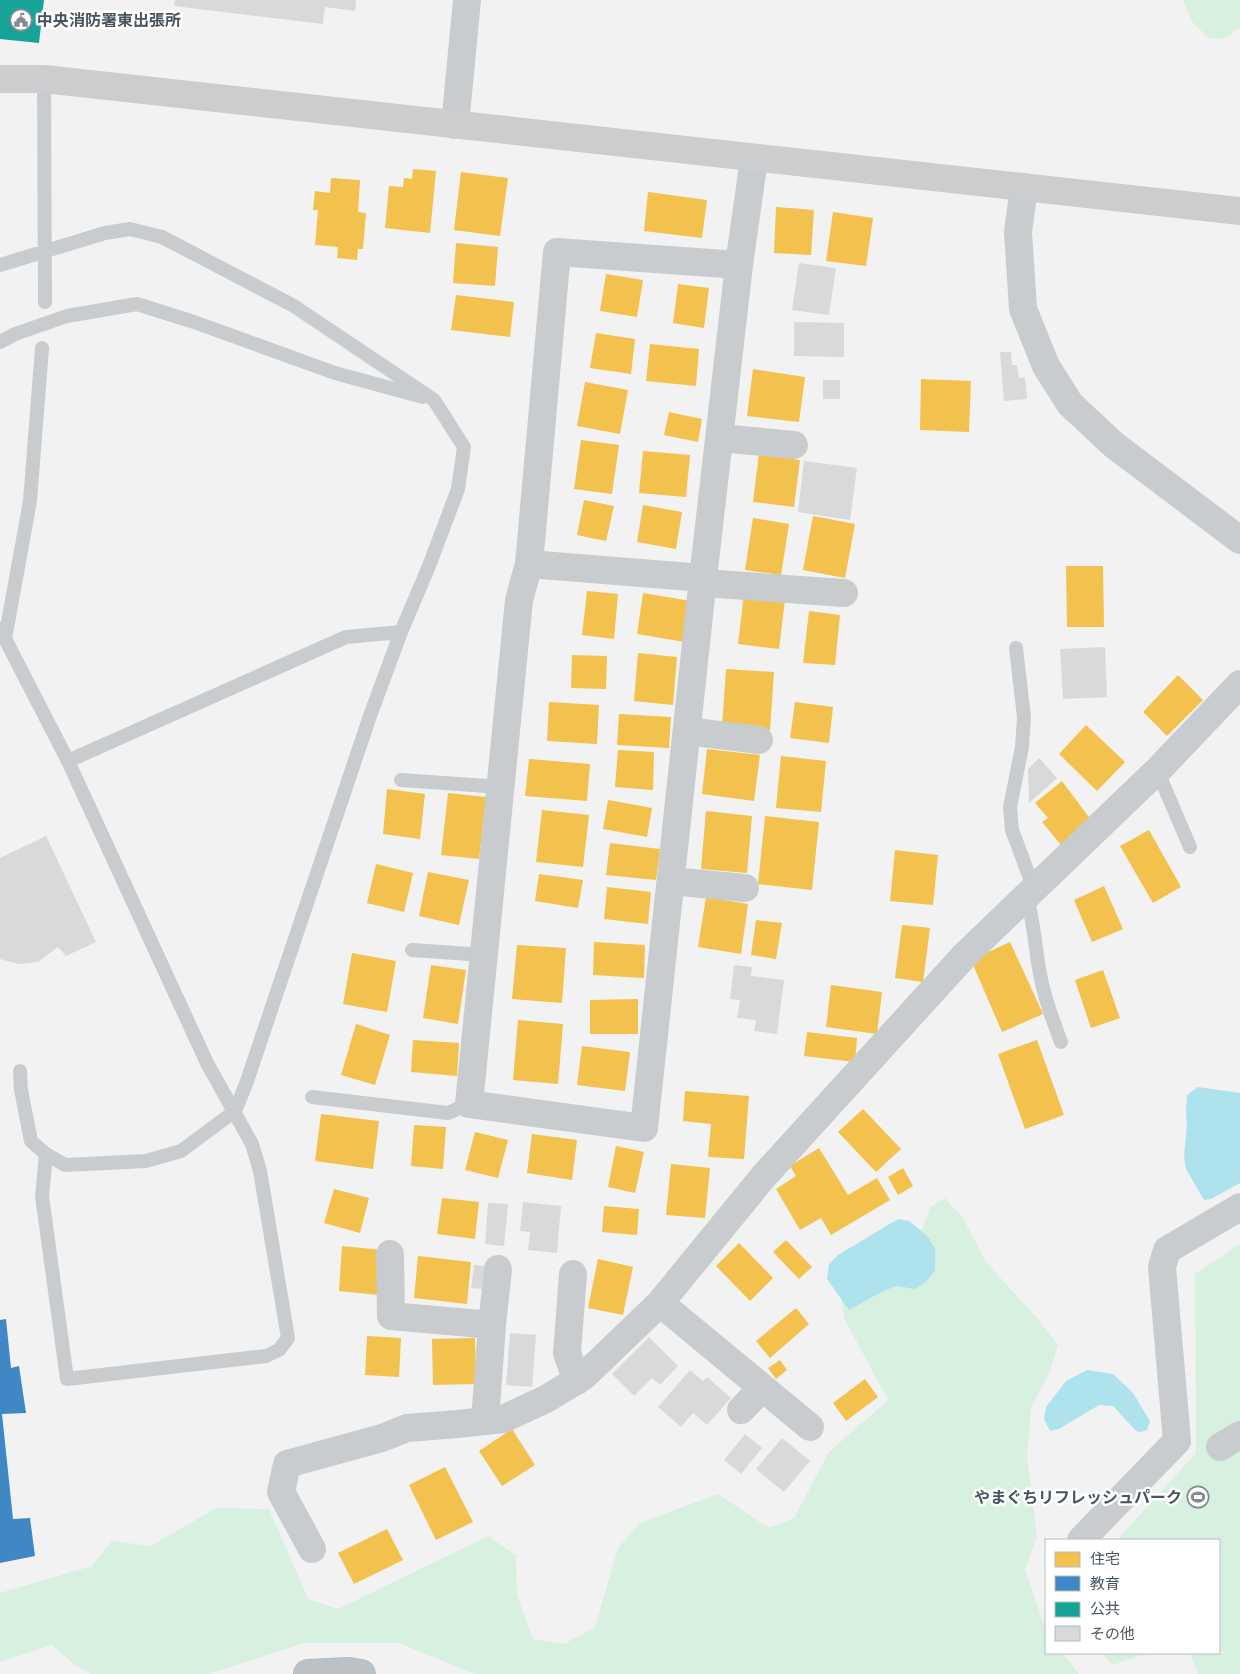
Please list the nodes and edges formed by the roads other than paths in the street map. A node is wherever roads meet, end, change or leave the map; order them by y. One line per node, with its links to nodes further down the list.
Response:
1 (467, 0): 4 (street)
2 (0, 79): 3 (street)
3 (44, 79): 4 (street); 8 (lane)
4 (455, 125): 5 (street)
5 (754, 158): 6 (street); 10 (street)
6 (1024, 188): 7 (street); 17 (street)
7 (1240, 211)
8 (44, 251): 9 (lane); 11 (lane); 14 (lane)
9 (0, 264)
10 (739, 265): 15 (street); 18 (street)
11 (45, 302)
12 (0, 342): 14 (lane)
13 (42, 348): 22 (lane)
14 (434, 400): 21 (lane)
15 (720, 438): 16 (street); 19 (street)
16 (794, 445)
17 (1240, 540)
18 (529, 564): 19 (street); 30 (street)
19 (703, 580): 20 (street); 25 (street)
20 (844, 593)
21 (401, 632): 27 (lane); 41 (lane)
22 (2, 634): 27 (lane)
23 (1016, 648): 34 (lane)
24 (1240, 684): 28 (street)
25 (687, 731): 26 (street); 32 (street)
26 (758, 740)
27 (68, 761): 41 (lane)
28 (1157, 770): 31 (lane); 34 (street)
29 (401, 780): 30 (lane)
30 (501, 787): 36 (street)
31 (1190, 848)
32 (671, 881): 33 (street); 40 (street)
33 (745, 888)
34 (1030, 893): 37 (lane); 47 (street)
35 (412, 950): 36 (lane)
36 (484, 955): 40 (street)
37 (1061, 1042)
38 (20, 1072): 42 (lane)
39 (312, 1097): 40 (lane)
40 (469, 1104)
41 (235, 1110): 42 (lane); 42 (lane)
42 (46, 1154)
43 (1240, 1208): 54 (street)
44 (390, 1254): 48 (street)
45 (498, 1269): 48 (street)
46 (573, 1274): 49 (street)
47 (660, 1303): 49 (street); 50 (street)
48 (492, 1325): 52 (street)
49 (577, 1381): 52 (street)
50 (762, 1388): 51 (street); 53 (street)
51 (741, 1410)
52 (485, 1421): 55 (street)
53 (810, 1427)
54 (1082, 1539)
55 (312, 1549)
56 (308, 1674): 57 (highway)
57 (361, 1674)

